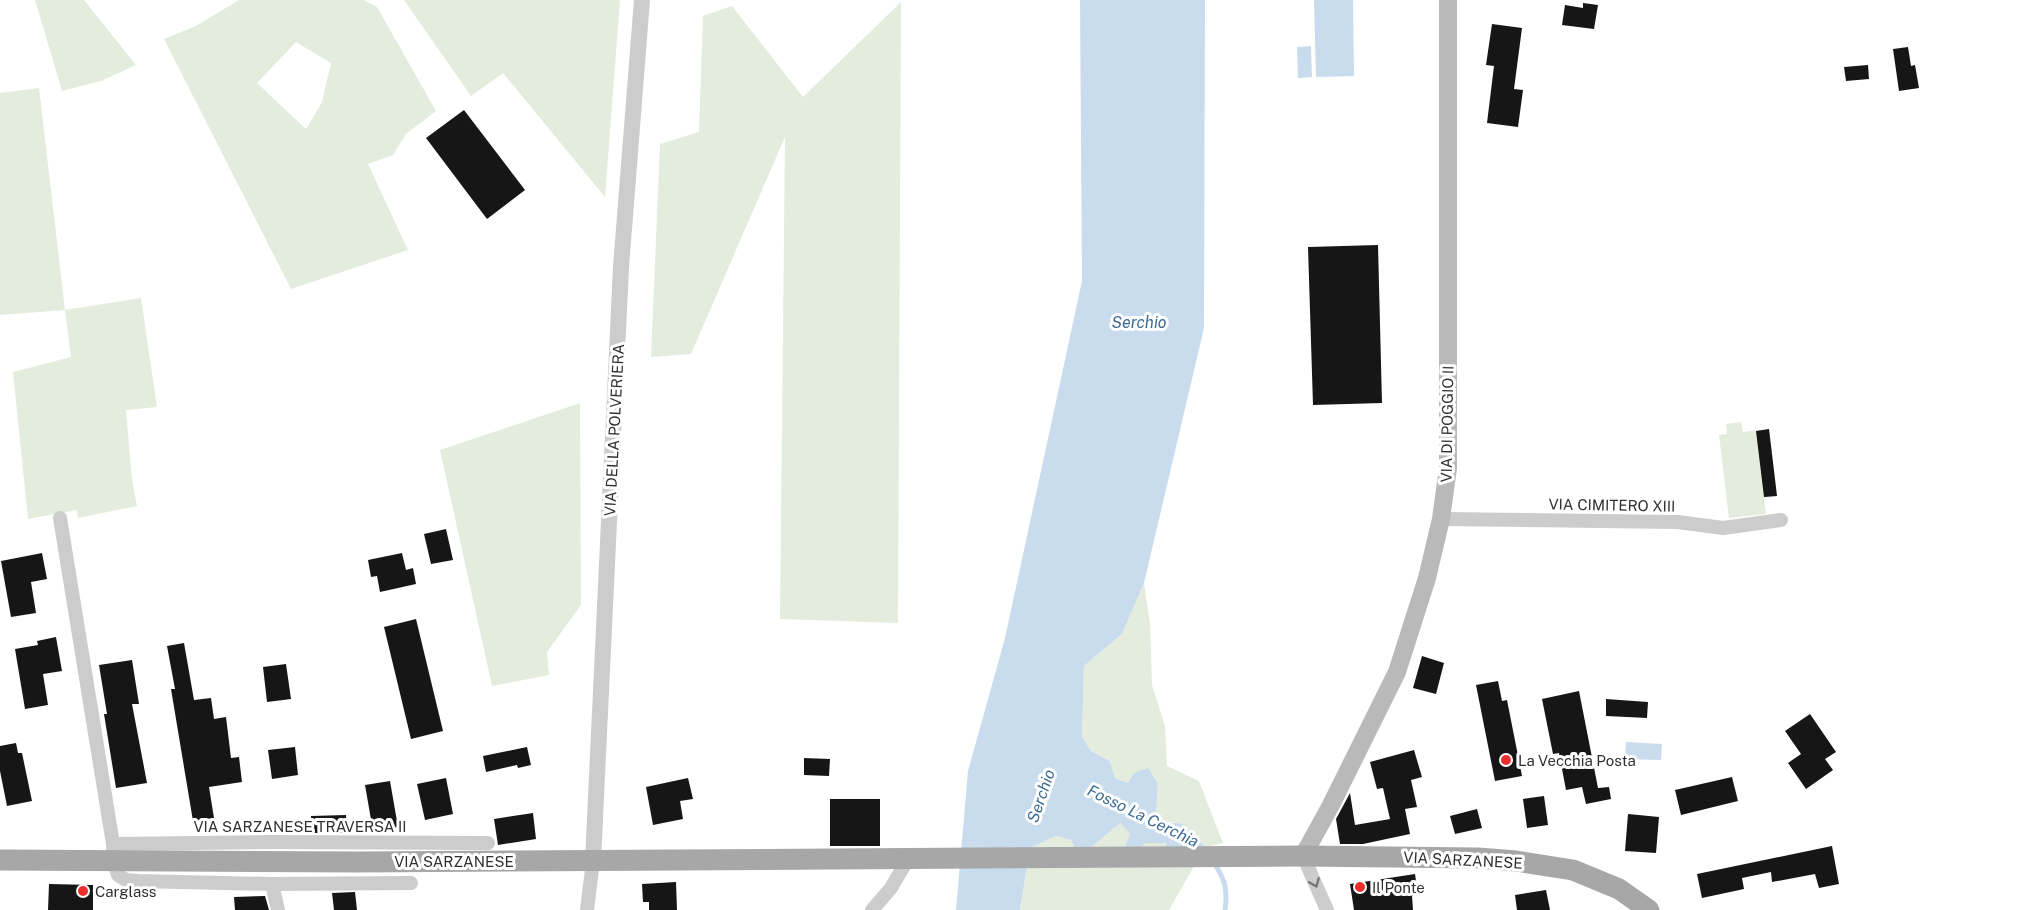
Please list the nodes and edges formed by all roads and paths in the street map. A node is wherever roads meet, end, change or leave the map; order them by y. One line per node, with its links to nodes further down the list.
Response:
1 (642, 0): 11 (street, VIA DELLA POLVERIERA)
2 (1448, 0): 4 (main road, VIA DI POGGIO II)
3 (60, 518): 7 (street)
4 (1441, 519): 5 (street, VIA CIMITERO XIII); 8 (main road, VIA DI POGGIO II)
5 (1781, 520)
6 (488, 843): 7 (street, VIA SARZANESE TRAVERSA II)
7 (113, 852): 10 (main road, VIA SARZANESE); 11 (main road, VIA SARZANESE); 13 (street)
8 (1303, 856): 9 (main road, VIA SARZANESE); 17 (street, one-way to 17); 18 (main road, VIA SARZANESE)
9 (908, 859): 11 (main road, VIA SARZANESE); 16 (street)
10 (0, 860)
11 (593, 861): 15 (street)
12 (411, 883): 13 (street)
13 (272, 884): 14 (street)
14 (278, 910)
15 (587, 910)
16 (872, 910)
17 (1327, 910)
18 (1648, 910)

